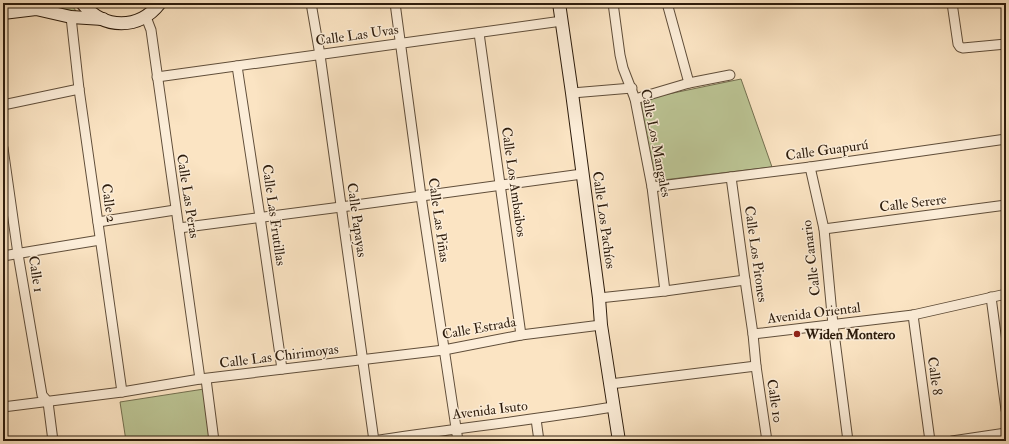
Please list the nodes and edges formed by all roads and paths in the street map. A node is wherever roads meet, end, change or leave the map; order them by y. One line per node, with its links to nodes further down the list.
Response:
1 (82, 3): 13 (street)
2 (160, 3): 12 (street)
3 (311, 3): 18 (street, Calle Papayas)
4 (395, 3): 16 (street, Calle Las Piñas)
5 (559, 3): 14 (street, Calle Los Pachíos)
6 (613, 3): 23 (street, Calle Los Mangales)
7 (667, 3): 22 (street)
8 (952, 3): 17 (street)
9 (40, 6): 10 (street); 11 (street)
10 (3, 13)
11 (71, 17): 13 (street); 24 (street, Calle 2)
12 (146, 17): 13 (street); 21 (street, Calle Las Peras)
13 (103, 19)
14 (562, 21): 15 (street, Calle Las Uvas); 25 (street, Calle Los Pachíos)
15 (479, 33): 16 (street, Calle Las Uvas); 33 (street, Calle Los Ambaibos)
16 (401, 44): 18 (street, Calle Las Uvas); 35 (street, Calle Las Piñas)
17 (1006, 44)
18 (320, 54): 19 (street, Calle Las Uvas); 37 (street, Calle Papayas)
19 (237, 66): 21 (street, Calle Las Uvas); 39 (street, Calle Las Frutillas)
20 (730, 75): 22 (street)
21 (157, 77): 38 (street, Calle Las Peras)
22 (689, 83): 26 (street)
23 (632, 88): 25 (street); 26 (street, Calle Los Mangales)
24 (79, 90): 27 (street); 40 (street, Calle 2)
25 (572, 93): 31 (street, Calle Los Pachíos)
26 (635, 99): 34 (street, Calle Los Mangales)
27 (3, 105)
28 (1006, 138): 30 (street, Calle Guapurú)
29 (3, 148): 44 (street, Calle 1)
30 (810, 168): 32 (street, Calle Guapurú); 42 (street, Calle Canario)
31 (582, 174): 33 (street); 50 (street, Calle Los Pachíos)
32 (731, 177): 34 (street, Calle Guapurú); 46 (street, Calle Los Pitones)
33 (501, 186): 35 (street); 55 (street, Calle Los Ambaibos)
34 (652, 187): 47 (street, Calle Los Mangales)
35 (421, 196): 37 (street); 56 (street, Calle Las Piñas)
36 (1006, 205): 42 (street, Calle Serere)
37 (341, 207): 39 (street); 57 (street, Calle Papayas)
38 (175, 210): 40 (street); 41 (street, Calle Las Peras)
39 (260, 217): 41 (street); 59 (street, Calle Las Frutillas)
40 (98, 222): 43 (street, Calle 2)
41 (179, 228): 60 (street, Calle Las Peras)
42 (824, 229): 53 (street, Calle Canario)
43 (100, 240): 44 (street); 62 (street, Calle 2)
44 (18, 254): 45 (street); 63 (street, Calle 1)
45 (3, 256)
46 (745, 280): 47 (street); 54 (street, Calle Los Pitones)
47 (665, 291): 50 (street)
48 (1006, 294): 49 (street, Avenida Oriental)
49 (991, 297): 51 (street, Avenida Oriental); 66 (street)
50 (599, 298): 52 (street, Calle Los Pachíos)
51 (913, 315): 53 (street, Avenida Oriental); 78 (street, Calle 8)
52 (601, 325): 55 (street, Calle Estrada); 61 (street, Calle Los Pachíos)
53 (833, 325): 54 (street, Avenida Oriental); 77 (street, Calle Canario)
54 (754, 334): 58 (street, Avenida Oriental)
55 (521, 335): 56 (street, Calle Estrada)
56 (444, 350): 57 (street, Calle Estrada); 68 (street, Calle Las Piñas)
57 (362, 360): 59 (street, Calle Las Chirimoyas); 72 (street, Calle Papayas)
58 (756, 366): 61 (street); 76 (street, Calle 10)
59 (282, 369): 60 (street, Calle Las Chirimoyas)
60 (203, 379): 62 (street); 71 (street, Calle Las Peras)
61 (610, 384): 65 (street, Calle Los Pachíos)
62 (122, 392): 63 (street)
63 (48, 402): 64 (street); 70 (street, Calle 1)
64 (3, 407)
65 (613, 407): 67 (street, Avenida Isuto); 75 (street, Calle Los Pachíos)
66 (1006, 410)
67 (536, 419): 68 (street, Avenida Isuto); 74 (street)
68 (456, 428): 72 (street, Avenida Isuto); 73 (street, Calle Las Piñas)
69 (1006, 433): 79 (street)
70 (53, 441)
71 (214, 441)
72 (373, 441)
73 (458, 441)
74 (539, 441)
75 (619, 441)
76 (767, 441)
77 (848, 441)
78 (930, 441)
79 (952, 441)

